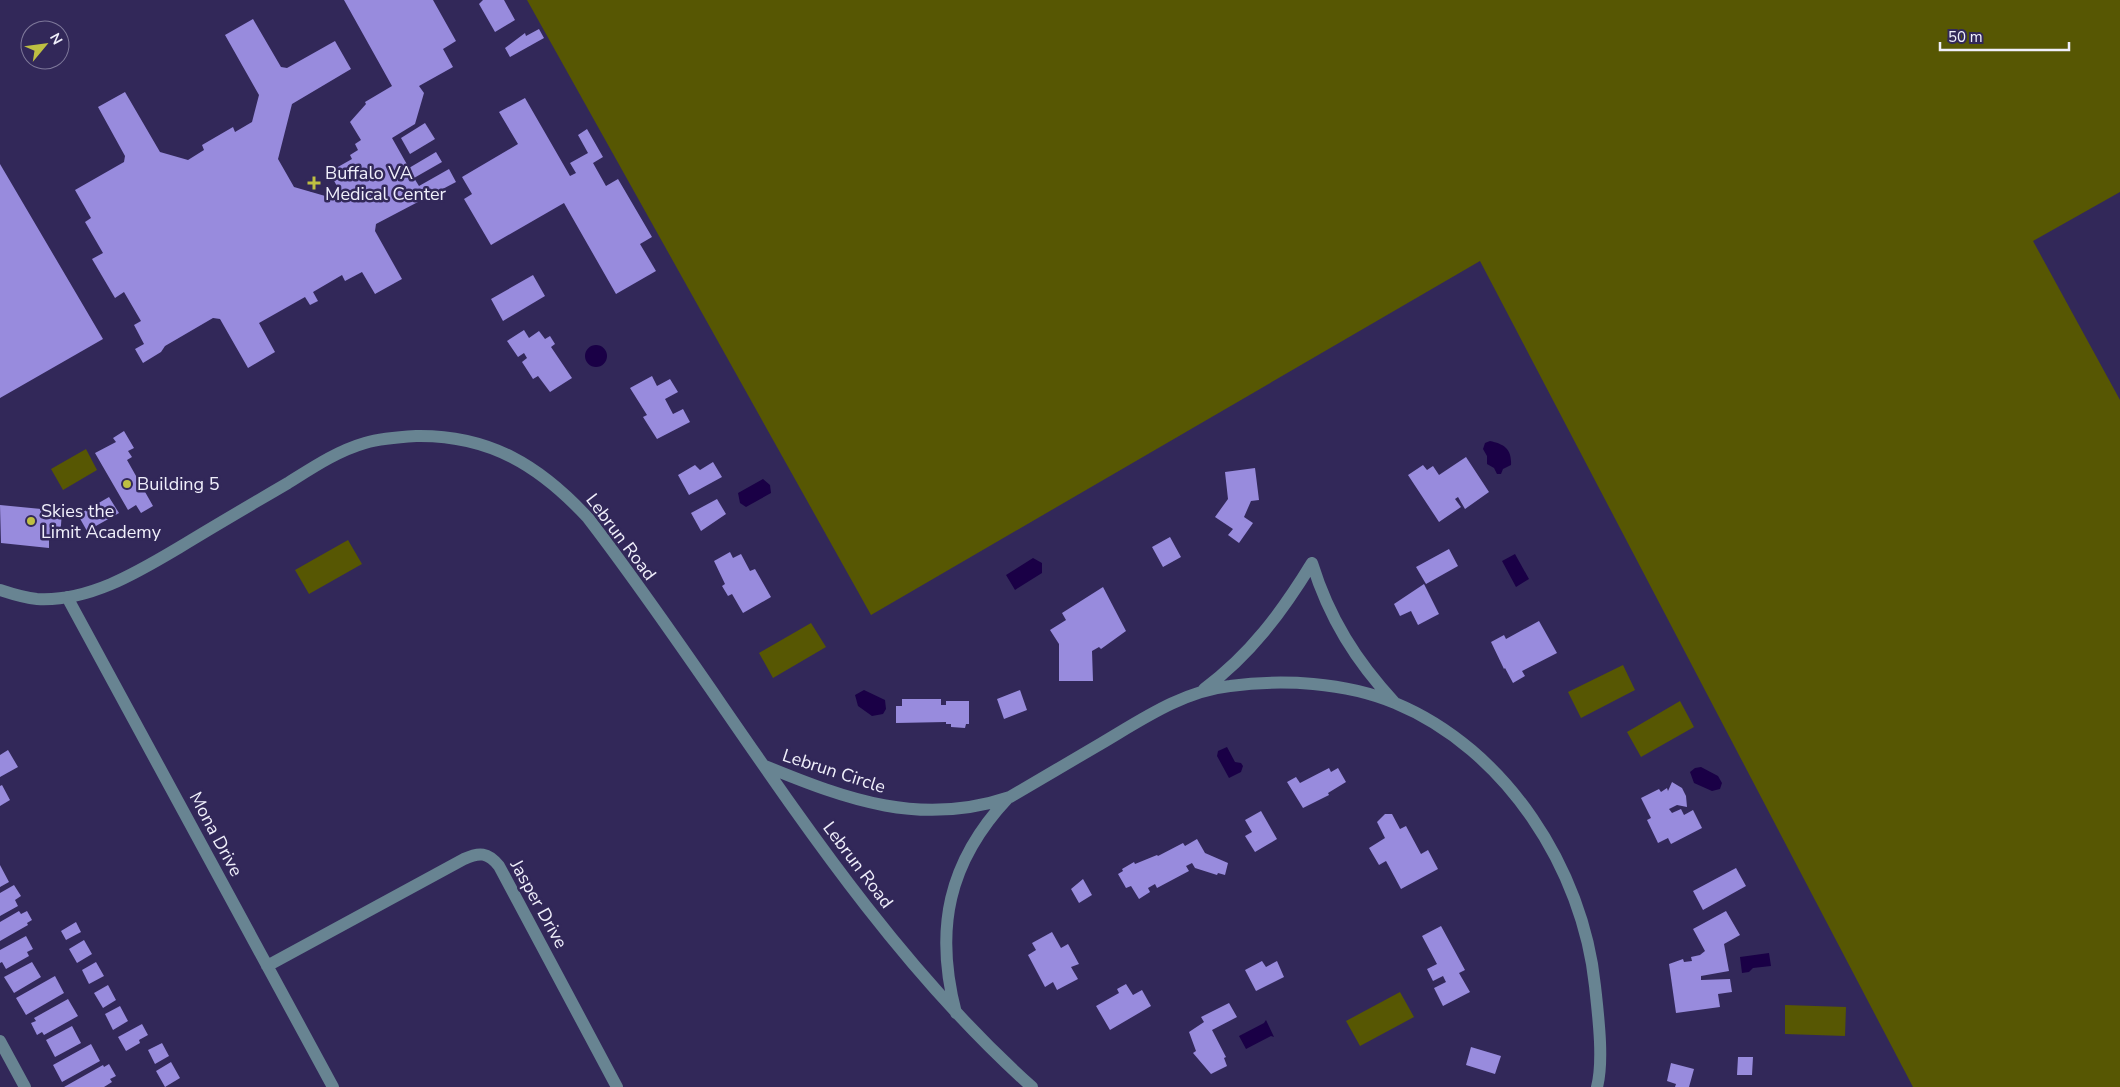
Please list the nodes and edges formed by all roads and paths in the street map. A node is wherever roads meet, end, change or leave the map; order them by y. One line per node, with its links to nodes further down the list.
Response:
1 (0, 590): 2 (street, Lebrun Road)
2 (68, 597): 5 (street, Lebrun Road); 7 (street, Mona Drive)
3 (1196, 694): 4 (street, Lebrun Circle); 4 (street, Lebrun Circle); 6 (street, Lebrun Circle)
4 (1395, 703): 14 (street, Lebrun Circle)
5 (765, 766): 6 (street, Lebrun Circle); 8 (street, Lebrun Road)
6 (1010, 797): 8 (street, Lebrun Circle)
7 (267, 966): 11 (street, Mona Drive); 12 (street, Jasper Drive)
8 (957, 1015): 13 (street, Lebrun Road)
9 (0, 1041): 10 (street)
10 (24, 1087)
11 (333, 1087)
12 (617, 1087)
13 (1032, 1087)
14 (1596, 1087)

